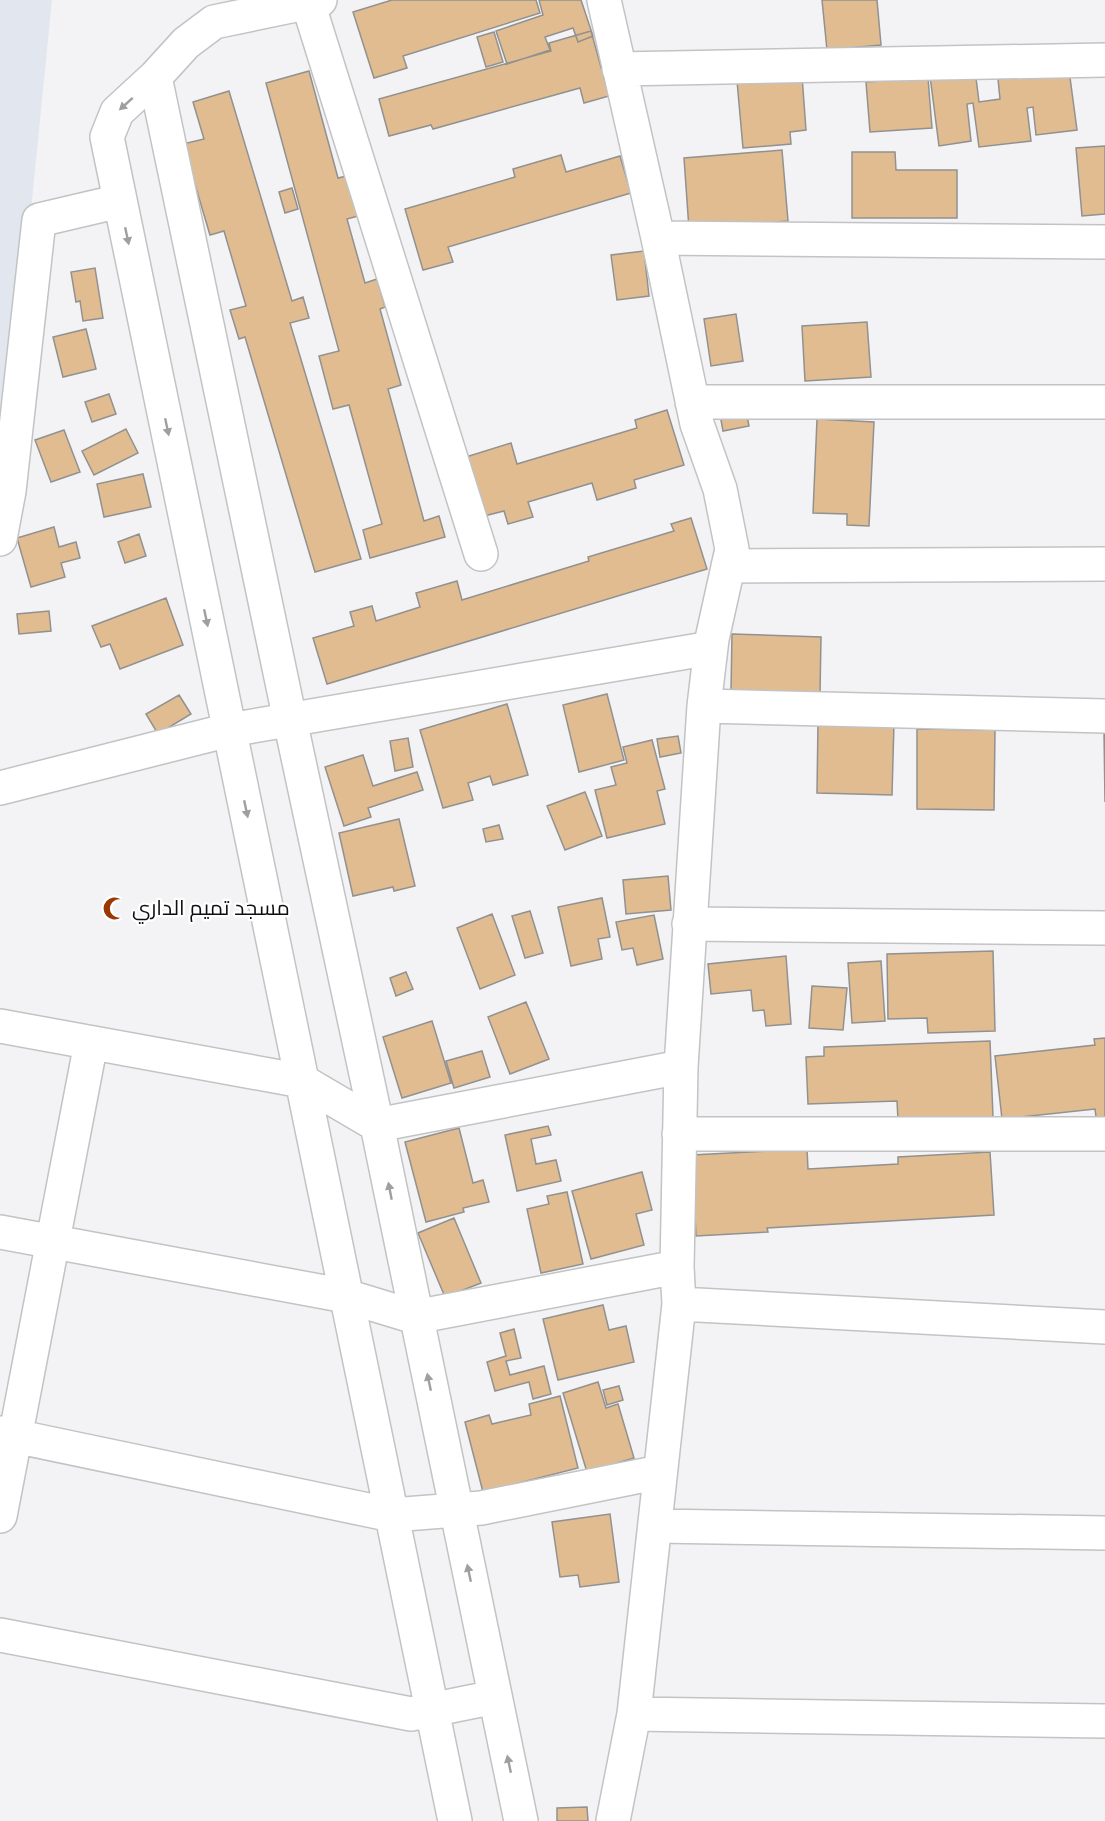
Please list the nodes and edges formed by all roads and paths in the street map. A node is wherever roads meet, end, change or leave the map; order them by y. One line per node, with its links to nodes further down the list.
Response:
1 (604, 0): 4 (street)
2 (312, 1): 5 (street); 12 (street)
3 (1105, 60): 4 (street)
4 (619, 69): 7 (street)
5 (155, 77): 6 (street, one-way to 6); 18 (street)
6 (120, 201): 11 (street); 19 (street, one-way to 19)
7 (658, 238): 8 (street); 9 (street)
8 (1105, 242)
9 (693, 402): 10 (street); 14 (street)
10 (1105, 402)
11 (0, 540)
12 (481, 554)
13 (1105, 564): 14 (street)
14 (728, 566): 15 (street)
15 (711, 648): 16 (street); 18 (street)
16 (704, 706): 17 (street); 21 (street)
17 (1105, 716)
18 (290, 720): 19 (street); 27 (street)
19 (230, 730): 20 (street); 26 (street, one-way to 26)
20 (0, 788)
21 (689, 924): 22 (street); 25 (street)
22 (1105, 928)
23 (0, 1026): 24 (street)
24 (91, 1043): 26 (street); 31 (street)
25 (681, 1067): 27 (street); 28 (street)
26 (302, 1080): 27 (street); 33 (street)
27 (377, 1125): 35 (street, one-way to 27)
28 (679, 1134): 29 (street); 32 (street)
29 (1105, 1134)
30 (0, 1232): 31 (street)
31 (53, 1241): 33 (street); 37 (street)
32 (677, 1267): 34 (street); 35 (street)
33 (346, 1296): 35 (street); 40 (street)
34 (679, 1304): 36 (street); 38 (street)
35 (415, 1317): 39 (street, one-way to 35)
36 (1105, 1327)
37 (8, 1435): 40 (street); 41 (street)
38 (660, 1472): 39 (street); 42 (street)
39 (456, 1510): 40 (street); 45 (street, one-way to 39)
40 (392, 1515): 46 (street)
41 (0, 1516)
42 (656, 1526): 43 (street); 47 (street)
43 (1105, 1533)
44 (0, 1635): 46 (street)
45 (495, 1697): 46 (street); 50 (street, one-way to 45)
46 (432, 1710): 49 (street)
47 (634, 1714): 48 (street); 51 (street)
48 (1105, 1721)
49 (455, 1821)
50 (521, 1821)
51 (613, 1821)

